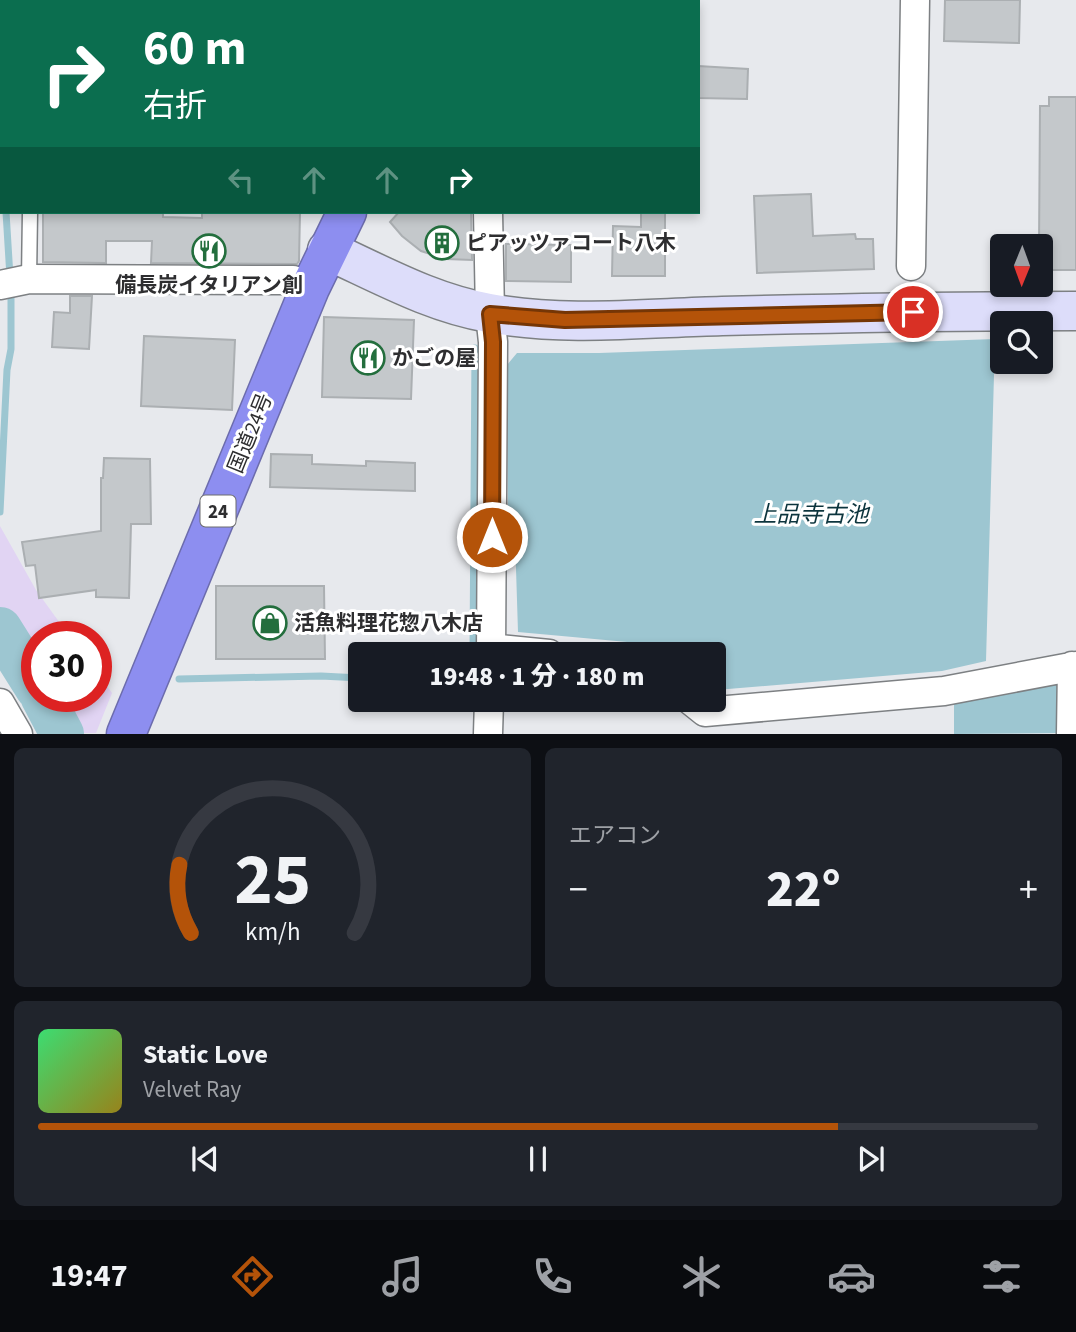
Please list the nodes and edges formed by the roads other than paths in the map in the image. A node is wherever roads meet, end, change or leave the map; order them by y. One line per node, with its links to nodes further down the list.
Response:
1 (915, 0): 6 (street)
2 (30, 214): 7 (lane)
3 (346, 214): 5 (highway, 国道24号 / 24)
4 (488, 214): 11 (street)
5 (327, 250): 8 (highway, 国道24号 / 24); 11 (street)
6 (911, 266)
7 (29, 279): 8 (street); 9 (street)
8 (310, 288): 18 (highway, 国道24号 / 24)
9 (0, 293)
10 (1076, 311): 11 (street)
11 (490, 314): 12 (street)
12 (491, 642)
13 (1074, 666): 16 (street); 20 (street)
14 (0, 703): 17 (street)
15 (489, 712): 19 (street)
16 (700, 715)
17 (18, 733)
18 (126, 733)
19 (488, 733)
20 (1071, 733)

